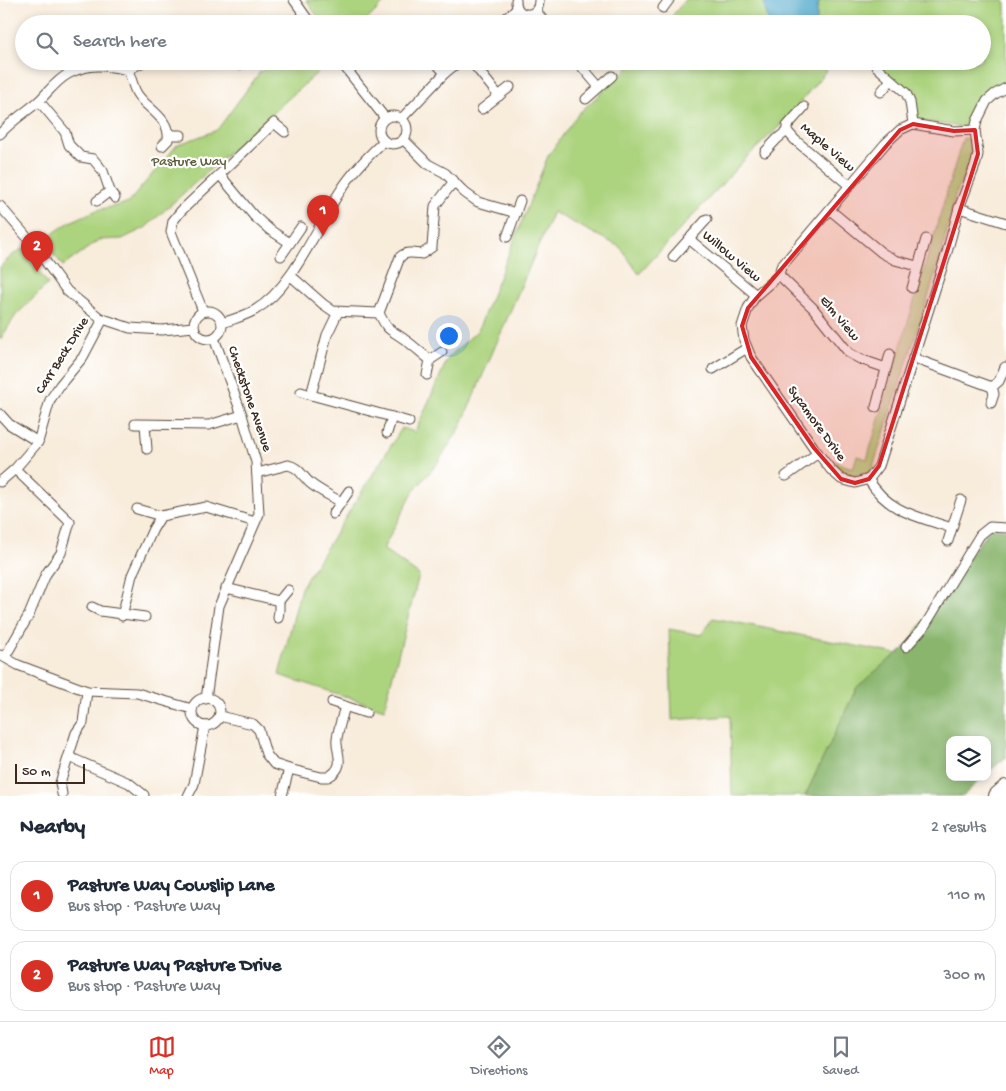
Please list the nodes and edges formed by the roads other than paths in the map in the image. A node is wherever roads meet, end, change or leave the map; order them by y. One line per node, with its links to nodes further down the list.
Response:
1 (294, 0): 5 (street)
2 (539, 0): 4 (street)
3 (516, 4): 4 (street); 6 (street)
4 (536, 11): 7 (street)
5 (305, 15)
6 (507, 15)
7 (539, 15)
8 (77, 70): 25 (street)
9 (128, 70): 35 (street)
10 (347, 70): 29 (street)
11 (443, 70): 16 (street)
12 (450, 70): 16 (street)
13 (478, 70): 23 (street)
14 (585, 70): 20 (street)
15 (880, 70): 18 (street)
16 (446, 73): 30 (street)
17 (612, 76): 20 (street)
18 (891, 80): 22 (street); 31 (street)
19 (510, 87): 23 (street)
20 (599, 87): 24 (street)
21 (1006, 88): 33 (street)
22 (880, 92)
23 (500, 96): 27 (street)
24 (586, 99)
25 (39, 100): 32 (street); 46 (street)
26 (804, 107): 34 (street, Maple View)
27 (482, 109)
28 (0, 118): 32 (street)
29 (385, 118): 30 (street); 40 (street)
30 (402, 118): 39 (street)
31 (913, 124): 33 (street); 45 (street, Sycamore Drive)
32 (7, 125): 37 (street)
33 (975, 130): 49 (street)
34 (787, 131): 42 (street, Maple View); 45 (street, Maple View)
35 (168, 132): 38 (street); 41 (street)
36 (285, 132): 43 (street)
37 (0, 134)
38 (181, 135)
39 (404, 140): 40 (street); 44 (street)
40 (384, 141): 63 (street)
41 (162, 146)
42 (765, 152)
43 (220, 175): 58 (street); 66 (street)
44 (454, 181): 51 (street); 68 (street)
45 (850, 186): 50 (street, Sycamore Drive)
46 (97, 201)
47 (520, 201): 51 (street)
48 (0, 206): 69 (street)
49 (959, 208): 53 (street); 76 (street)
50 (830, 210): 61 (street); 62 (street, Sycamore Drive)
51 (516, 214): 55 (street)
52 (707, 220): 56 (street, Willow View)
53 (1006, 223)
54 (301, 227): 58 (street)
55 (507, 237)
56 (689, 239): 60 (street, Willow View); 65 (street, Willow View)
57 (926, 239): 61 (street)
58 (290, 243): 59 (street)
59 (281, 256)
60 (673, 256)
61 (917, 266): 64 (street)
62 (779, 275): 65 (street, Sycamore Drive); 79 (street, Elm View)
63 (291, 276): 67 (street); 70 (street)
64 (912, 288)
65 (756, 296): 73 (street, Sycamore Drive)
66 (203, 312): 70 (street); 71 (street)
67 (338, 312): 68 (street); 84 (street)
68 (379, 313): 77 (street)
69 (103, 319): 71 (street); 94 (street, Carr Beck Drive)
70 (223, 323): 72 (street)
71 (194, 327): 72 (street)
72 (214, 338): 88 (street, Checkstone Avenue)
73 (747, 348): 80 (street); 96 (street, Sycamore Drive)
74 (442, 352): 77 (street)
75 (890, 354): 79 (street)
76 (913, 358): 82 (street); 100 (street)
77 (430, 360): 81 (street)
78 (1005, 367): 82 (street)
79 (886, 368): 86 (street)
80 (714, 369)
81 (427, 375)
82 (992, 387): 85 (street)
83 (301, 392): 84 (street)
84 (311, 394): 89 (street)
85 (991, 403)
86 (876, 407)
87 (0, 414): 94 (street)
88 (242, 414): 92 (street); 98 (street, Checkstone Avenue)
89 (392, 418): 90 (street); 93 (street)
90 (409, 422)
91 (135, 424): 92 (street)
92 (145, 425): 95 (street)
93 (387, 432)
94 (38, 442): 97 (street, Carr Beck Drive)
95 (147, 449)
96 (818, 453): 99 (street); 100 (street, Sycamore Drive)
97 (15, 469): 101 (street, Carr Beck Drive); 120 (street)
98 (257, 473): 104 (street); 108 (street, Checkstone Avenue)
99 (786, 476)
100 (868, 479): 109 (street)
101 (0, 482)
102 (349, 490): 104 (street)
103 (961, 500): 109 (street)
104 (341, 502): 106 (street)
105 (137, 509): 107 (street)
106 (333, 514)
107 (161, 516): 108 (street); 116 (street)
108 (255, 522): 112 (street, Checkstone Avenue)
109 (952, 528): 111 (street)
110 (1006, 528): 119 (street)
111 (948, 541)
112 (226, 588): 114 (street); 122 (street, Checkstone Avenue)
113 (288, 590): 114 (street)
114 (279, 601): 118 (street)
115 (92, 607): 116 (street)
116 (123, 614): 117 (street)
117 (145, 617)
118 (278, 618)
119 (906, 647)
120 (2, 656): 121 (street)
121 (87, 691): 125 (street); 129 (street)
122 (206, 699): 125 (street); 127 (street)
123 (332, 702): 124 (street)
124 (345, 706): 126 (street); 130 (street)
125 (192, 709): 128 (street)
126 (366, 713)
127 (219, 716): 128 (street); 130 (street)
128 (205, 726): 134 (street)
129 (69, 757): 132 (street); 133 (street)
130 (289, 769): 135 (street)
131 (1006, 788): 136 (highway)
132 (62, 794)
133 (144, 795)
134 (188, 796)
135 (282, 796)
136 (998, 796)

